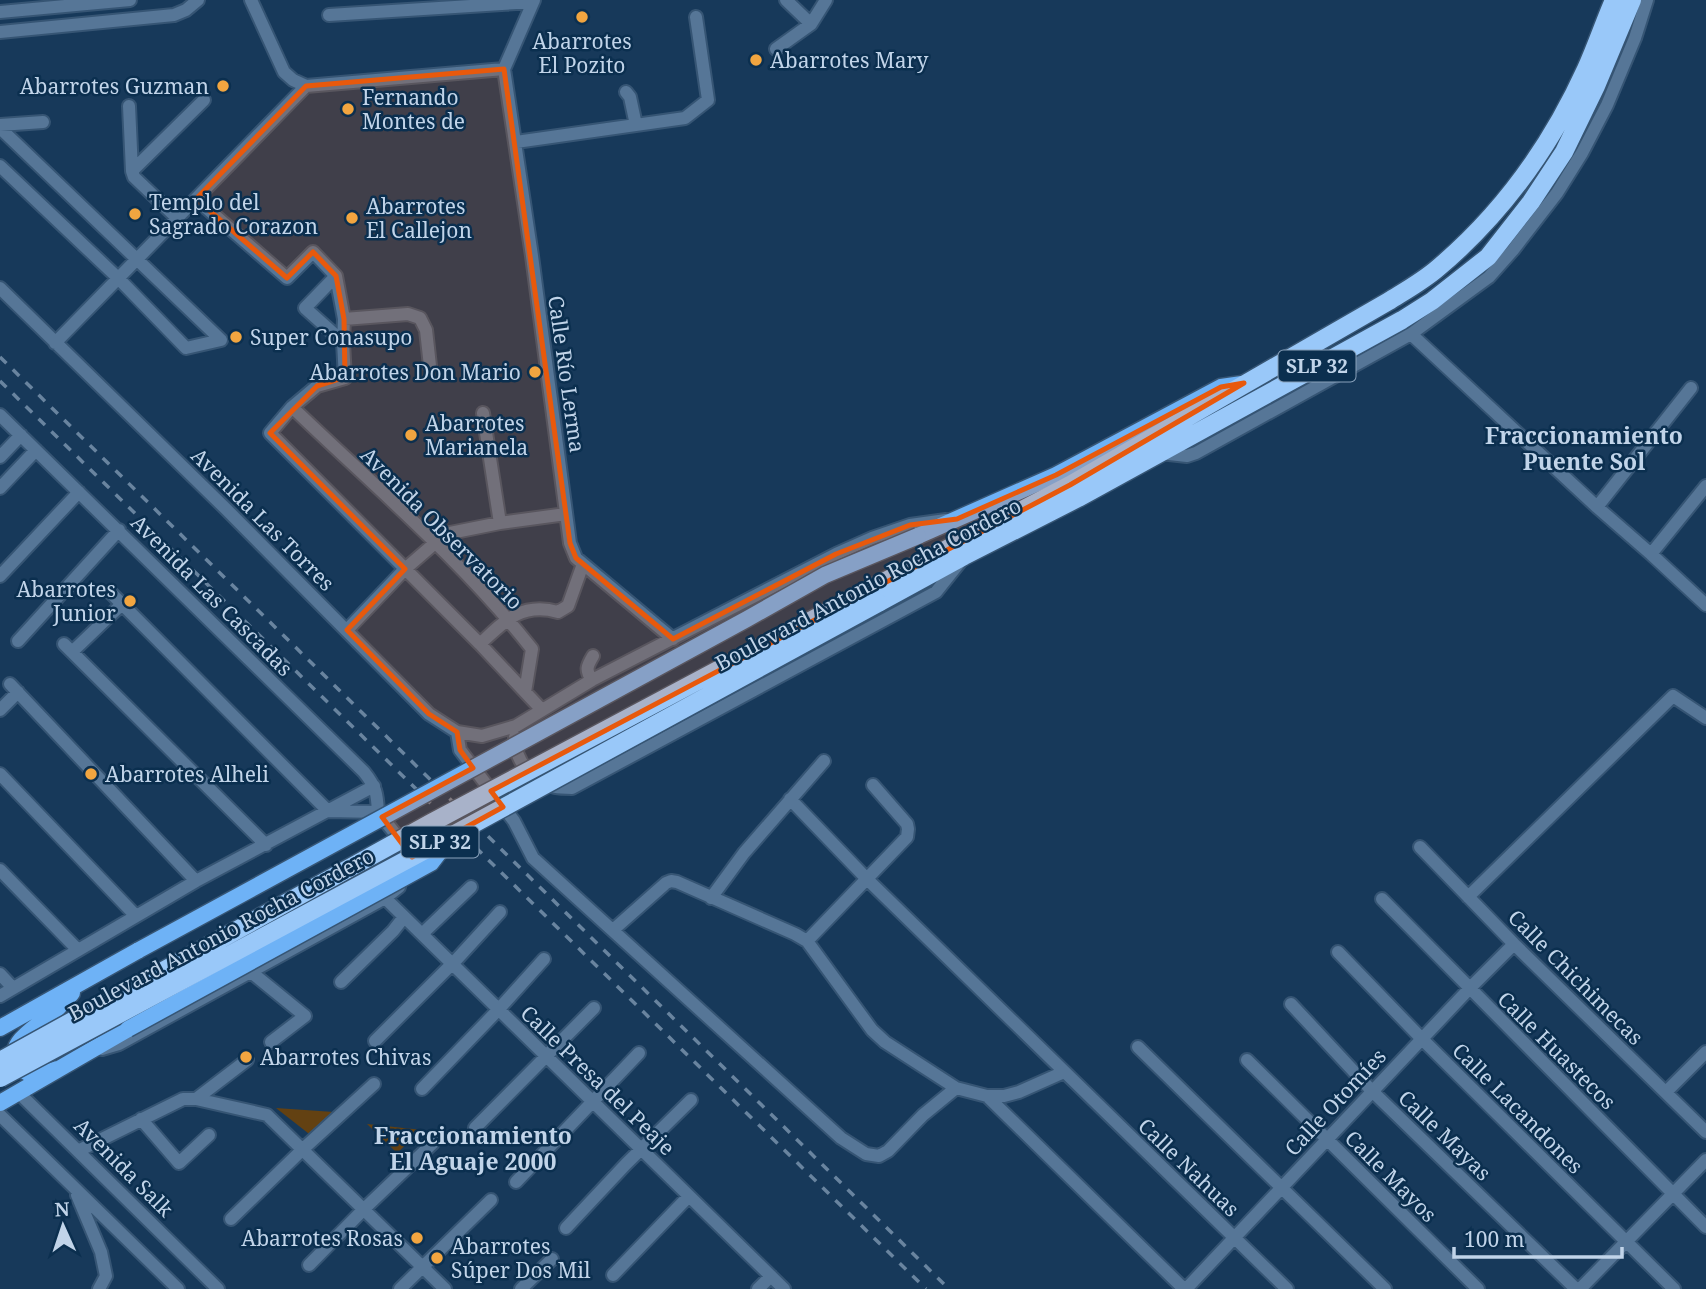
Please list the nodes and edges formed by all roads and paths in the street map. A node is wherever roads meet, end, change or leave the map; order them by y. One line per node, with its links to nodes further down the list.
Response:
1 (9, 0): 12 (street)
2 (130, 0): 11 (street)
3 (198, 0): 16 (street)
4 (251, 0): 20 (street)
5 (786, 0): 15 (street)
6 (826, 0): 15 (street)
7 (1614, 0): 41 (highway, Boulevard Antonio Rocha Cordero / SLP 32)
8 (1632, 0): 48 (highway, Boulevard Antonio Rocha Cordero / SLP 32)
9 (1647, 0): 37 (street)
10 (534, 1): 13 (street); 19 (street)
11 (90, 2): 12 (street); 16 (street)
12 (1, 12)
13 (329, 15)
14 (696, 17): 25 (street)
15 (811, 24): 18 (street)
16 (75, 25): 17 (street)
17 (0, 32)
18 (776, 49)
19 (504, 69): 20 (street); 27 (street, Calle Río Lerma)
20 (306, 86): 30 (street)
21 (626, 92): 25 (street)
22 (204, 100): 29 (street)
23 (129, 106): 29 (street)
24 (43, 122): 26 (street)
25 (636, 125): 27 (street)
26 (0, 127): 32 (street)
27 (516, 142): 54 (street, Calle Río Lerma)
28 (0, 166): 34 (street)
29 (132, 171): 31 (street)
30 (195, 199): 31 (street); 33 (street)
31 (177, 218): 32 (street)
32 (136, 260): 34 (street); 34 (street)
33 (335, 276): 36 (street); 38 (street)
34 (118, 278): 39 (street)
35 (0, 288): 39 (street, Avenida Las Torres)
36 (344, 319): 38 (street); 40 (street)
37 (1411, 334): 48 (street); 53 (street)
38 (343, 342): 43 (street)
39 (55, 343): 69 (street, Avenida Las Torres)
40 (430, 366)
41 (1244, 383): 55 (main road); 65 (highway, Boulevard Antonio Rocha Cordero / SLP 32)
42 (1691, 388): 53 (street)
43 (292, 407): 58 (street, Avenida Observatorio); 62 (street)
44 (483, 413): 56 (street)
45 (0, 415): 46 (street, Avenida Las Cascadas)
46 (21, 435): 47 (street, Avenida Las Cascadas); 49 (street)
47 (36, 450): 51 (street); 52 (street, Avenida Las Cascadas)
48 (1160, 453): 60 (highway, Boulevard Antonio Rocha Cordero / SLP 32)
49 (0, 457)
50 (1706, 486): 59 (street)
51 (0, 488)
52 (79, 492): 57 (street, Avenida Las Cascadas); 63 (street)
53 (1597, 507): 59 (street)
54 (566, 514): 56 (street); 61 (street, Calle Río Lerma)
55 (957, 519): 70 (street); 112 (main road, bridge)
56 (500, 523): 58 (street)
57 (119, 530): 71 (street); 84 (street, Avenida Las Cascadas)
58 (435, 543): 62 (street); 68 (street, Avenida Observatorio)
59 (1651, 554): 66 (street)
60 (964, 556): 65 (highway, Boulevard Antonio Rocha Cordero / SLP 32); 79 (street)
61 (583, 564): 68 (street); 70 (street, Calle Río Lerma)
62 (405, 569): 69 (street); 72 (street)
63 (0, 576)
64 (111, 593): 67 (street)
65 (875, 596): 88 (highway, Boulevard Antonio Rocha Cordero / SLP 32, bridge); 131 (highway, Boulevard Antonio Rocha Cordero / SLP 32, bridge)
66 (1706, 603)
67 (122, 604): 86 (street); 89 (street)
68 (507, 618): 72 (street); 75 (street, Avenida Observatorio)
69 (347, 630): 80 (street, Avenida Las Torres)
70 (673, 639): 74 (street)
71 (18, 641)
72 (481, 644): 75 (street)
73 (593, 656): 74 (street)
74 (592, 680): 77 (street)
75 (525, 692): 77 (street)
76 (0, 710): 93 (street)
77 (542, 710): 79 (street)
78 (1706, 718): 95 (street)
79 (516, 726): 80 (street)
80 (457, 732): 102 (street)
81 (824, 761): 85 (street)
82 (0, 774): 100 (street)
83 (873, 785): 92 (street)
84 (374, 786): 86 (street); 87 (street)
85 (790, 799): 92 (street, Calle Nahuas); 97 (street)
86 (328, 810): 87 (street); 89 (street)
87 (378, 812): 96 (street, Boulevard Antonio Rocha Cordero)
88 (453, 835): 128 (main road, bridge); 134 (highway, Boulevard Antonio Rocha Cordero / SLP 32, bridge)
89 (265, 845): 93 (street)
90 (1420, 847): 95 (street, Calle Chichimecas)
91 (0, 870): 106 (street)
92 (867, 879): 104 (street); 133 (street, Calle Nahuas)
93 (196, 881): 100 (street)
94 (471, 887): 103 (street)
95 (1468, 897): 105 (street, Calle Chichimecas)
96 (385, 898): 101 (street, Calle Presa del Peaje); 110 (street, Boulevard Antonio Rocha Cordero)
97 (711, 898): 102 (street); 104 (street)
98 (1382, 899): 115 (street, Calle Huastecos)
99 (500, 912): 109 (street)
100 (136, 916): 106 (street)
101 (404, 917): 103 (street, Calle Presa del Peaje); 113 (street)
102 (613, 930): 136 (street)
103 (422, 934): 109 (street, Calle Presa del Peaje)
104 (807, 941): 136 (street)
105 (1514, 944): 115 (street, Calle Otomíes); 140 (street, Calle Chichimecas)
106 (78, 950): 114 (street)
107 (1338, 952): 121 (street, Calle Lacandones)
108 (544, 959): 119 (street)
109 (453, 964): 119 (street, Calle Presa del Peaje); 122 (street)
110 (251, 972): 123 (street); 128 (street, Boulevard Antonio Rocha Cordero)
111 (0, 974): 114 (street)
112 (83, 981): 120 (main road); 132 (main road)
113 (341, 982)
114 (13, 988): 116 (street)
115 (1469, 989): 121 (street, Calle Otomíes); 160 (street, Calle Huastecos)
116 (0, 996)
117 (1292, 1004): 138 (street, Calle Mayas)
118 (594, 1008): 127 (street)
119 (499, 1009): 127 (street, Calle Presa del Peaje); 137 (street)
120 (0, 1028)
121 (1422, 1039): 138 (street, Calle Otomíes); 168 (street, Calle Lacandones)
122 (375, 1041)
123 (271, 1042)
124 (1138, 1047): 158 (street)
125 (1706, 1052): 140 (street)
126 (639, 1053): 144 (street)
127 (547, 1056): 144 (street, Calle Presa del Peaje); 148 (street)
128 (79, 1057): 132 (main road, Boulevard Antonio Rocha Cordero)
129 (247, 1060): 142 (street)
130 (1247, 1060): 151 (street, Calle Mayos)
131 (0, 1061)
132 (57, 1069): 139 (main road, Boulevard Antonio Rocha Cordero)
133 (1064, 1072): 141 (street); 167 (street, Calle Nahuas)
134 (0, 1077): 139 (main road, Avenida Salk)
135 (374, 1084): 153 (street)
136 (956, 1088): 141 (street)
137 (422, 1089)
138 (1372, 1091): 151 (street, Calle Otomíes); 186 (street, Calle Mayas)
139 (18, 1092): 145 (main road, Boulevard Antonio Rocha Cordero); 155 (street, Avenida Salk)
140 (1666, 1092): 149 (street, Calle Chichimecas)
141 (987, 1096): 182 (street)
142 (196, 1098): 147 (street); 153 (street)
143 (691, 1100): 154 (street)
144 (593, 1102): 154 (street, Calle Presa del Peaje); 157 (street)
145 (0, 1103)
146 (0, 1115): 159 (street)
147 (141, 1119): 150 (street); 155 (street)
148 (475, 1129)
149 (1706, 1132)
150 (209, 1135)
151 (1326, 1139): 158 (street, Calle Otomíes); 185 (street, Calle Mayos)
152 (433, 1143): 163 (street)
153 (303, 1149): 163 (street); 164 (street)
154 (641, 1149): 161 (street, Calle Presa del Peaje); 166 (street)
155 (78, 1151): 176 (street, Avenida Salk)
156 (1706, 1160): 160 (street)
157 (516, 1182)
158 (1281, 1187): 167 (street, Calle Otomíes); 184 (street)
159 (74, 1189): 174 (street); 175 (street)
160 (1673, 1195): 165 (street, Calle Huastecos); 168 (street)
161 (689, 1196): 172 (street); 173 (street, Calle Presa del Peaje)
162 (491, 1200): 171 (street)
163 (364, 1209): 170 (street); 171 (street)
164 (231, 1219)
165 (1706, 1227)
166 (566, 1228)
167 (1234, 1237): 182 (street, Calle Otomíes); 183 (street, Calle Nahuas)
168 (1626, 1243): 186 (street); 187 (street, Calle Lacandones)
169 (552, 1259): 179 (street)
170 (309, 1265)
171 (423, 1267): 177 (street); 178 (street)
172 (613, 1275)
173 (771, 1276): 180 (street); 181 (street, Calle Presa del Peaje)
174 (99, 1289)
175 (178, 1289)
176 (218, 1289)
177 (401, 1289)
178 (445, 1289)
179 (521, 1289)
180 (758, 1289)
181 (784, 1289)
182 (1185, 1289)
183 (1286, 1289)
184 (1385, 1289)
185 (1478, 1289)
186 (1578, 1289)
187 (1674, 1289)

